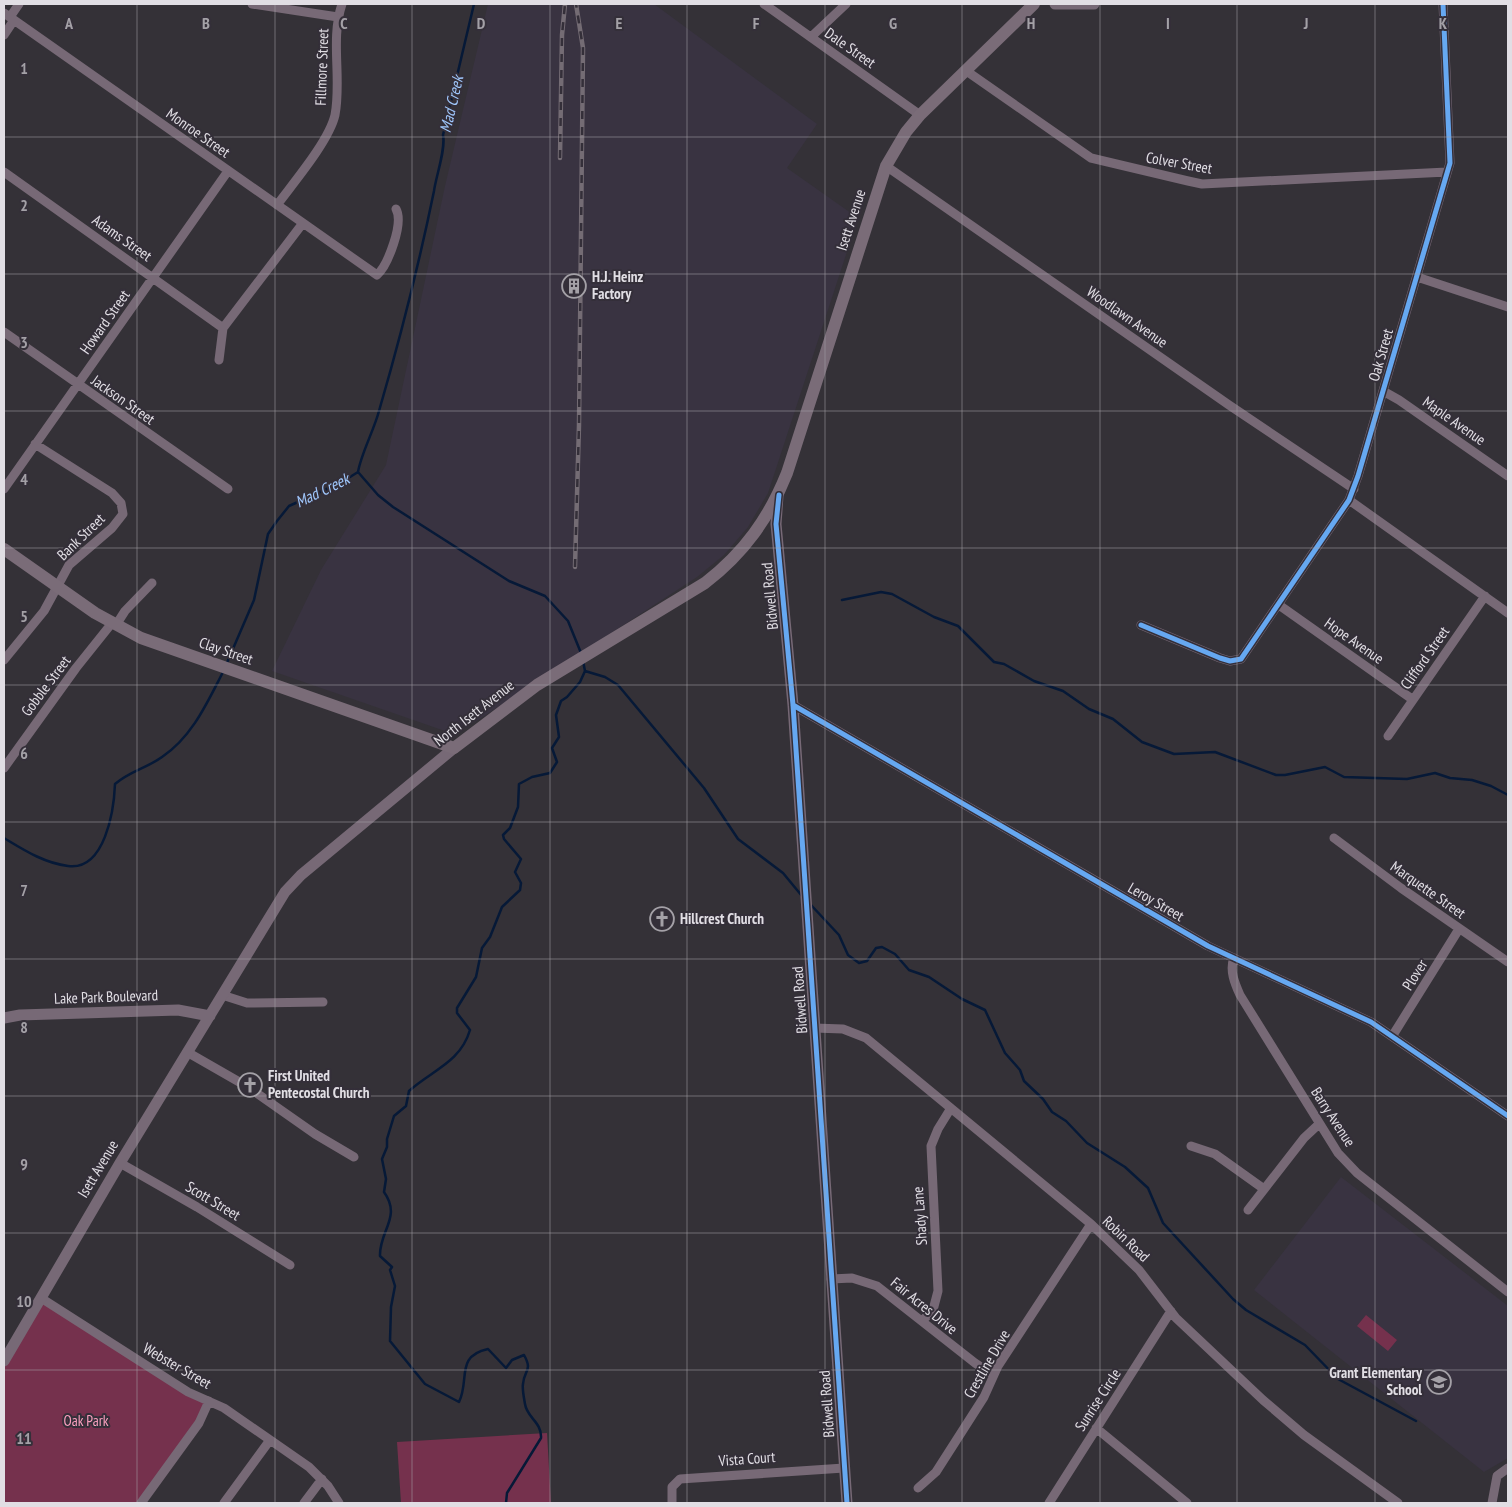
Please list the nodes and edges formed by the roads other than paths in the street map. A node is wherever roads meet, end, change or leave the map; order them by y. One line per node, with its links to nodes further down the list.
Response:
1 (19, 4): 10 (street)
2 (252, 4): 11 (street)
3 (342, 4): 11 (street, Fillmore Street)
4 (764, 4): 13 (street, Dale Street)
5 (846, 4): 13 (street)
6 (1034, 4): 14 (main road, Isett Avenue)
7 (1055, 4): 8 (street)
8 (1094, 4)
9 (1443, 4): 19 (street, Oak Street)
10 (10, 17): 12 (street); 17 (street, Monroe Street)
11 (338, 17): 20 (street, Fillmore Street)
12 (4, 35)
13 (811, 37): 15 (street, Dale Street)
14 (965, 70): 15 (main road, Isett Avenue); 19 (street, Colver Street)
15 (920, 115): 16 (main road, Isett Avenue)
16 (886, 166): 35 (street, Woodlawn Avenue); 36 (main road, Isett Avenue)
17 (228, 171): 20 (street, Monroe Street); 24 (street, Howard Street)
18 (4, 172): 24 (street, Adams Street)
19 (1448, 172): 23 (street, Oak Street)
20 (277, 205): 22 (street, Monroe Street)
21 (396, 208): 22 (street, Monroe Street)
22 (303, 223): 26 (street)
23 (1417, 277): 25 (street); 30 (street, Oak Street)
24 (153, 278): 26 (street, Adams Street); 29 (street, Howard Street)
25 (1508, 307)
26 (223, 328): 28 (street)
27 (4, 332): 29 (street, Jackson Street)
28 (218, 360)
29 (78, 384): 31 (street, Howard Street); 34 (street, Jackson Street)
30 (1383, 391): 32 (street, Maple Avenue); 35 (street, Oak Street)
31 (35, 444): 33 (street, Howard Street); 40 (street, Bank Street)
32 (1508, 476)
33 (4, 489)
34 (228, 489)
35 (1354, 489): 37 (street, Oak Street)
36 (778, 495): 48 (street, Bidwell Road); 50 (main road, North Isett Avenue)
37 (1349, 500): 41 (street); 42 (street, Oak Street)
38 (4, 549): 40 (main road, Clay Street)
39 (152, 583): 44 (street, Gobble Street)
40 (57, 587): 44 (main road, Clay Street); 46 (street, Bank Street)
41 (1485, 596): 43 (street); 47 (street, Clifford Street)
42 (1279, 605): 45 (street, Oak Street); 47 (street, Hope Avenue)
43 (1508, 612)
44 (114, 624): 50 (main road, Clay Street); 51 (street, Gobble Street)
45 (1142, 625)
46 (5, 657)
47 (1412, 700): 49 (street, Clifford Street)
48 (792, 705): 54 (street, Leroy Street); 60 (street, Bidwell Road)
49 (1388, 736)
50 (454, 748): 56 (street, North Isett Avenue)
51 (4, 768)
52 (1334, 838): 53 (street, Marquette Street)
53 (1459, 929): 55 (street, Marquette Street); 61 (street, Plover)
54 (1234, 958): 61 (street, Leroy Street); 65 (street, Barry Avenue)
55 (1508, 962)
56 (222, 995): 57 (street); 58 (street, Isett Avenue)
57 (323, 1002)
58 (210, 1016): 59 (street, Lake Park Boulevard); 62 (street, Isett Avenue)
59 (4, 1018)
60 (814, 1028): 63 (street, Robin Road); 73 (street, Bidwell Road)
61 (1393, 1035): 64 (street, Leroy Street)
62 (187, 1052): 67 (street); 68 (street, Isett Avenue)
63 (951, 1108): 71 (street, Robin Road); 77 (street, Shady Lane)
64 (1508, 1116)
65 (1319, 1124): 69 (street); 74 (street, Barry Avenue)
66 (1191, 1146): 69 (street)
67 (354, 1157)
68 (120, 1163): 72 (street, Scott Street); 75 (street, Isett Avenue)
69 (1264, 1189): 70 (street)
70 (1248, 1210)
71 (1091, 1224): 76 (street, Robin Road); 79 (street, Crestline Drive)
72 (290, 1265)
73 (831, 1279): 77 (street, Fair Acres Drive); 83 (street, Bidwell Road)
74 (1508, 1292)
75 (40, 1298): 78 (street, Isett Avenue); 80 (street, Webster Street)
76 (1171, 1311): 81 (street, Sunrise Circle); 95 (street, Robin Road)
77 (922, 1321): 79 (street, Fair Acres Drive)
78 (4, 1362)
79 (993, 1375): 86 (street, Crestline Drive)
80 (209, 1401): 82 (street, Webster Street); 87 (street)
81 (1096, 1428): 93 (street, Sunrise Circle); 94 (street)
82 (270, 1440): 85 (street, Webster Street); 88 (street)
83 (844, 1468): 91 (street, Vista Court); 92 (street, Bidwell Road)
84 (1505, 1469): 96 (street)
85 (322, 1479): 89 (street); 90 (street, Webster Street)
86 (918, 1488)
87 (141, 1503)
88 (224, 1503)
89 (304, 1503)
90 (339, 1503)
91 (672, 1503)
92 (846, 1503)
93 (1049, 1503)
94 (1188, 1503)
95 (1398, 1503)
96 (1492, 1503)

